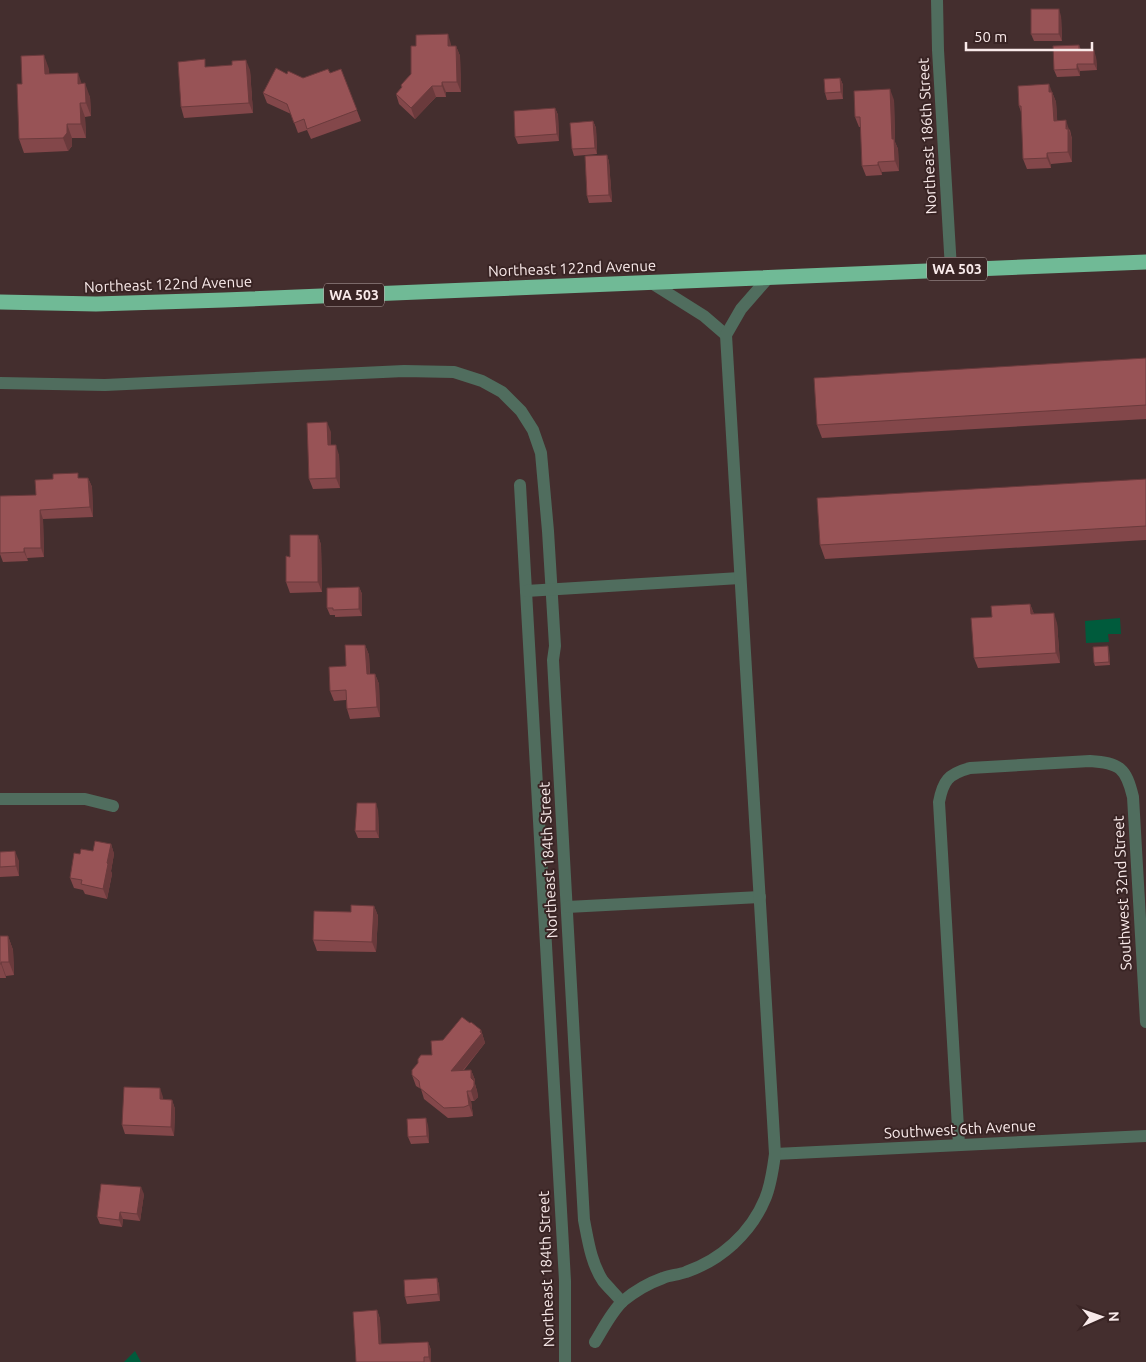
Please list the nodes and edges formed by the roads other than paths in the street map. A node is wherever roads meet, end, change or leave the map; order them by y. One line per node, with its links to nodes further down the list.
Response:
1 (937, 0): 3 (street, Northeast 186th Street)
2 (1146, 262): 3 (highway, Northeast 122nd Avenue / WA 503)
3 (951, 269): 4 (highway, Northeast 122nd Avenue / WA 503)
4 (769, 277): 5 (highway, Northeast 122nd Avenue / WA 503); 7 (street)
5 (650, 282): 6 (highway, Northeast 122nd Avenue / WA 503); 7 (street)
6 (0, 302)
7 (726, 335): 10 (street)
8 (0, 383): 11 (street, Northeast 184th Street)
9 (520, 485): 12 (street, Northeast 184th Street)
10 (740, 578): 11 (street); 15 (street)
11 (552, 589): 12 (street); 16 (street, Northeast 184th Street)
12 (526, 591): 23 (street, Northeast 184th Street)
13 (0, 799): 14 (street)
14 (113, 806)
15 (760, 897): 16 (street); 20 (street)
16 (567, 907): 21 (street, Northeast 184th Street)
17 (1146, 1022): 19 (street, Southwest 32nd Street)
18 (1146, 1136): 19 (street, Southwest 6th Avenue)
19 (959, 1145): 20 (street, Southwest 6th Avenue)
20 (775, 1154): 21 (street)
21 (622, 1302): 22 (street)
22 (595, 1342)
23 (565, 1362)

